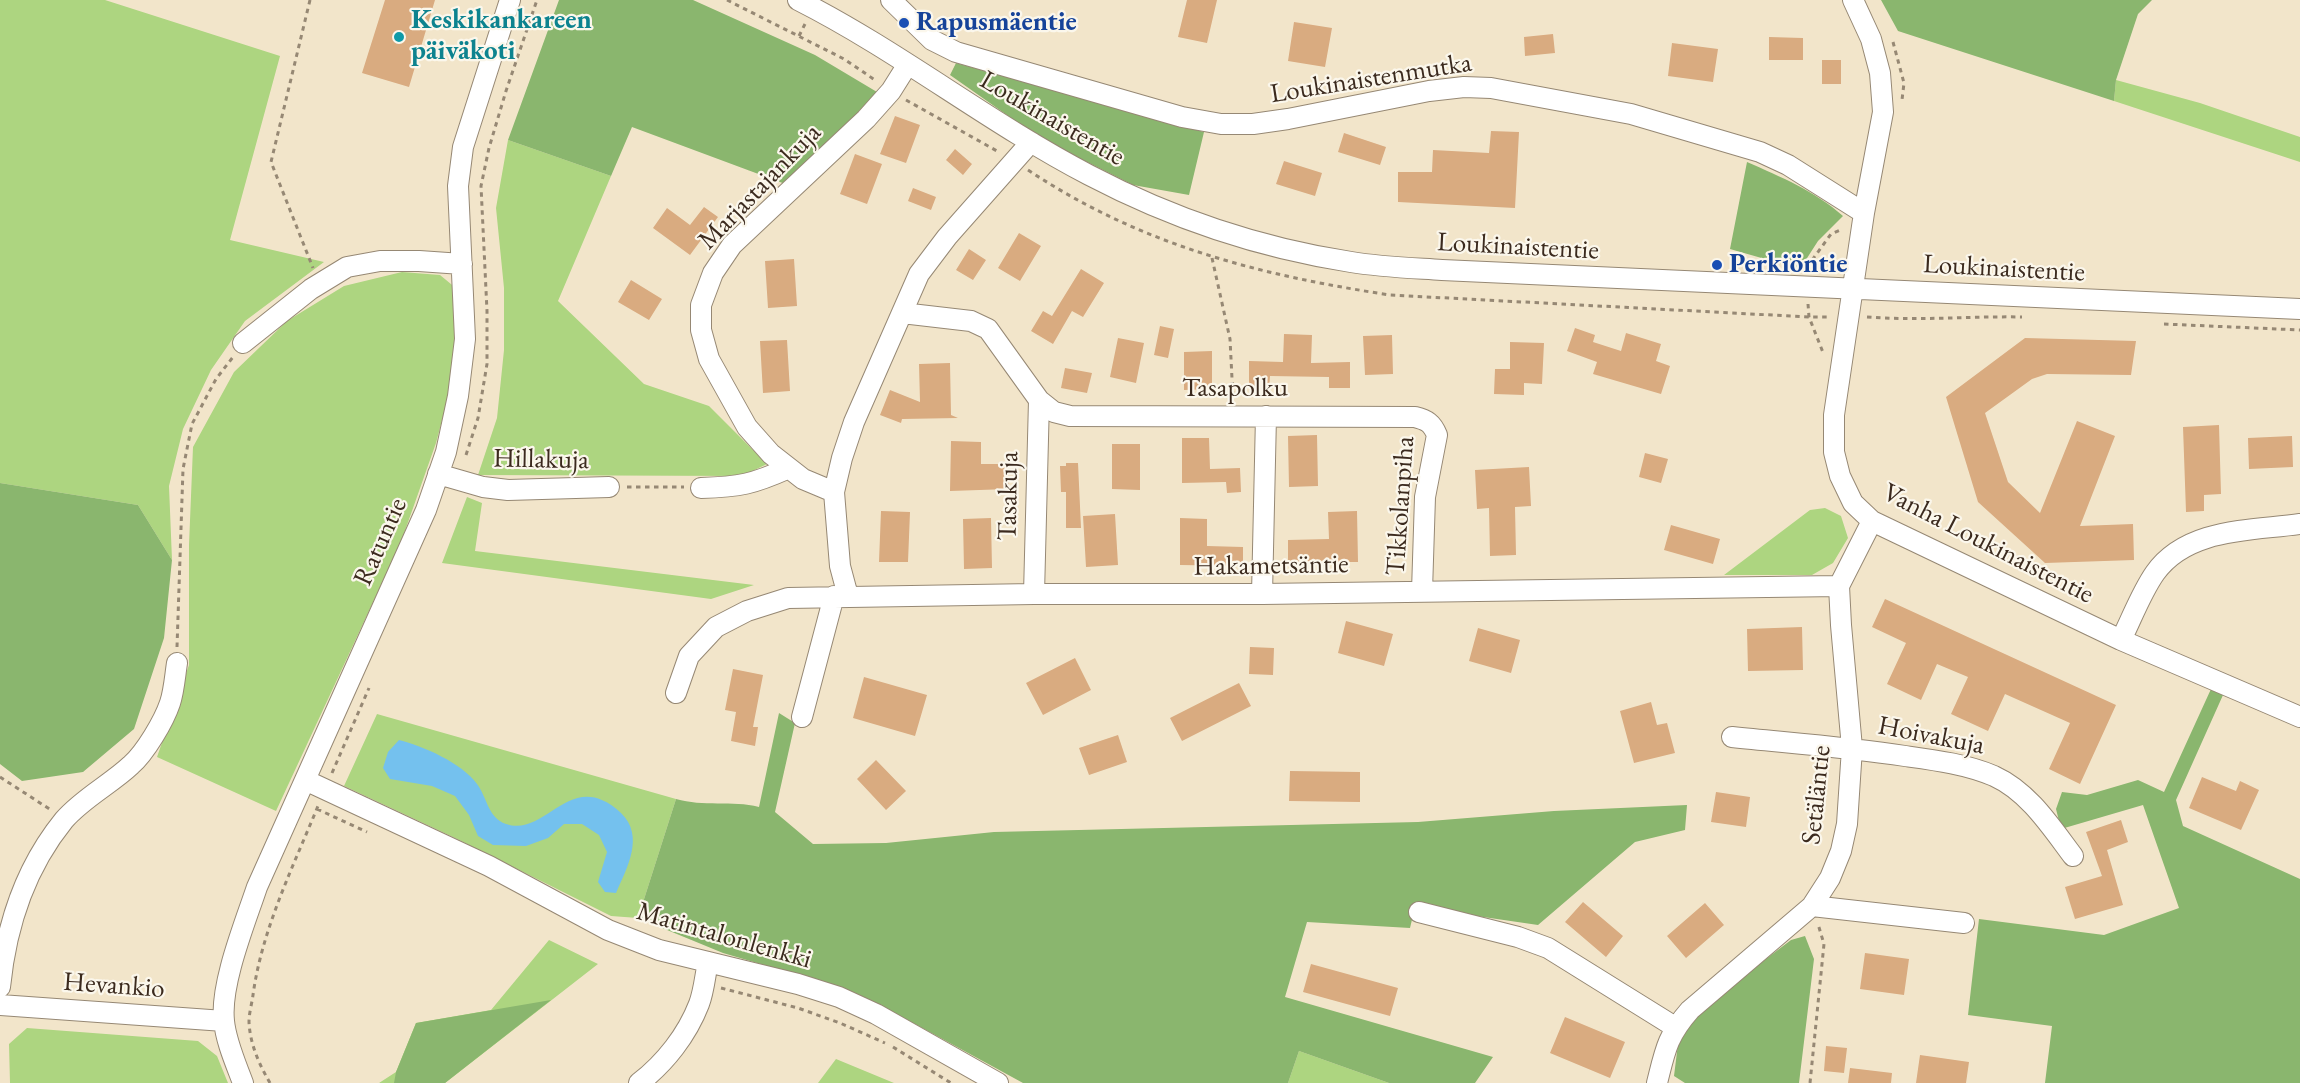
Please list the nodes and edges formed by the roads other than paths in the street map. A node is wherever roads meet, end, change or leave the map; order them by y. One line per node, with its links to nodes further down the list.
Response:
1 (510, 0): 8 (street, Ratuntie)
2 (798, 0): 5 (street, Loukinaistentie)
3 (891, 0): 7 (street, Loukinaistenmutka)
4 (1853, 0): 7 (street)
5 (908, 64): 6 (street, Loukinaistentie); 16 (street, Marjastajankuja)
6 (1031, 142): 9 (street, Loukinaistentie); 11 (street)
7 (1864, 213): 9 (street)
8 (462, 264): 12 (street); 17 (street, Ratuntie)
9 (1852, 290): 10 (street, Loukinaistentie); 21 (street, Vanha Loukinaistentie)
10 (2300, 309)
11 (902, 313): 13 (street); 20 (street)
12 (243, 344)
13 (1039, 400): 14 (street, Tasapolku); 25 (street, Tasakuja)
14 (1266, 416): 15 (street, Tasapolku); 26 (street)
15 (1433, 425): 24 (street, Tikkolanpiha)
16 (789, 468): 19 (street); 20 (street, Marjastajankuja)
17 (438, 474): 18 (street, Hillakuja); 35 (street, Ratuntie)
18 (609, 487)
19 (701, 488)
20 (834, 492): 27 (street)
21 (1872, 521): 23 (street); 28 (street, Vanha Loukinaistentie)
22 (2300, 524): 28 (street)
23 (1839, 586): 24 (street, Hakametsäntie); 34 (street, Setäläntie)
24 (1422, 591): 26 (street, Hakametsäntie)
25 (1034, 594): 26 (street, Hakametsäntie); 27 (street, Hakametsäntie)
26 (1262, 594)
27 (841, 596): 30 (street, Hakametsäntie); 31 (street)
28 (2121, 640): 32 (street, Vanha Loukinaistentie)
29 (177, 663): 41 (street)
30 (676, 693)
31 (802, 717)
32 (2300, 717)
33 (1732, 737): 34 (street, Hoivakuja)
34 (1852, 748): 36 (street, Hoivakuja); 37 (street, Setäläntie)
35 (305, 780): 40 (street, Matintalonlenkki); 43 (street, Ratuntie)
36 (2073, 856)
37 (1812, 906): 39 (street); 44 (street, Setäläntie)
38 (1419, 912): 44 (street)
39 (1964, 923)
40 (708, 962): 46 (street); 47 (street, Matintalonlenkki)
41 (0, 987)
42 (0, 1005): 43 (street, Hevankio)
43 (224, 1021): 45 (street, Ratuntie)
44 (1675, 1027): 48 (street, Setäläntie)
45 (243, 1083)
46 (639, 1083)
47 (998, 1083)
48 (1657, 1083)

